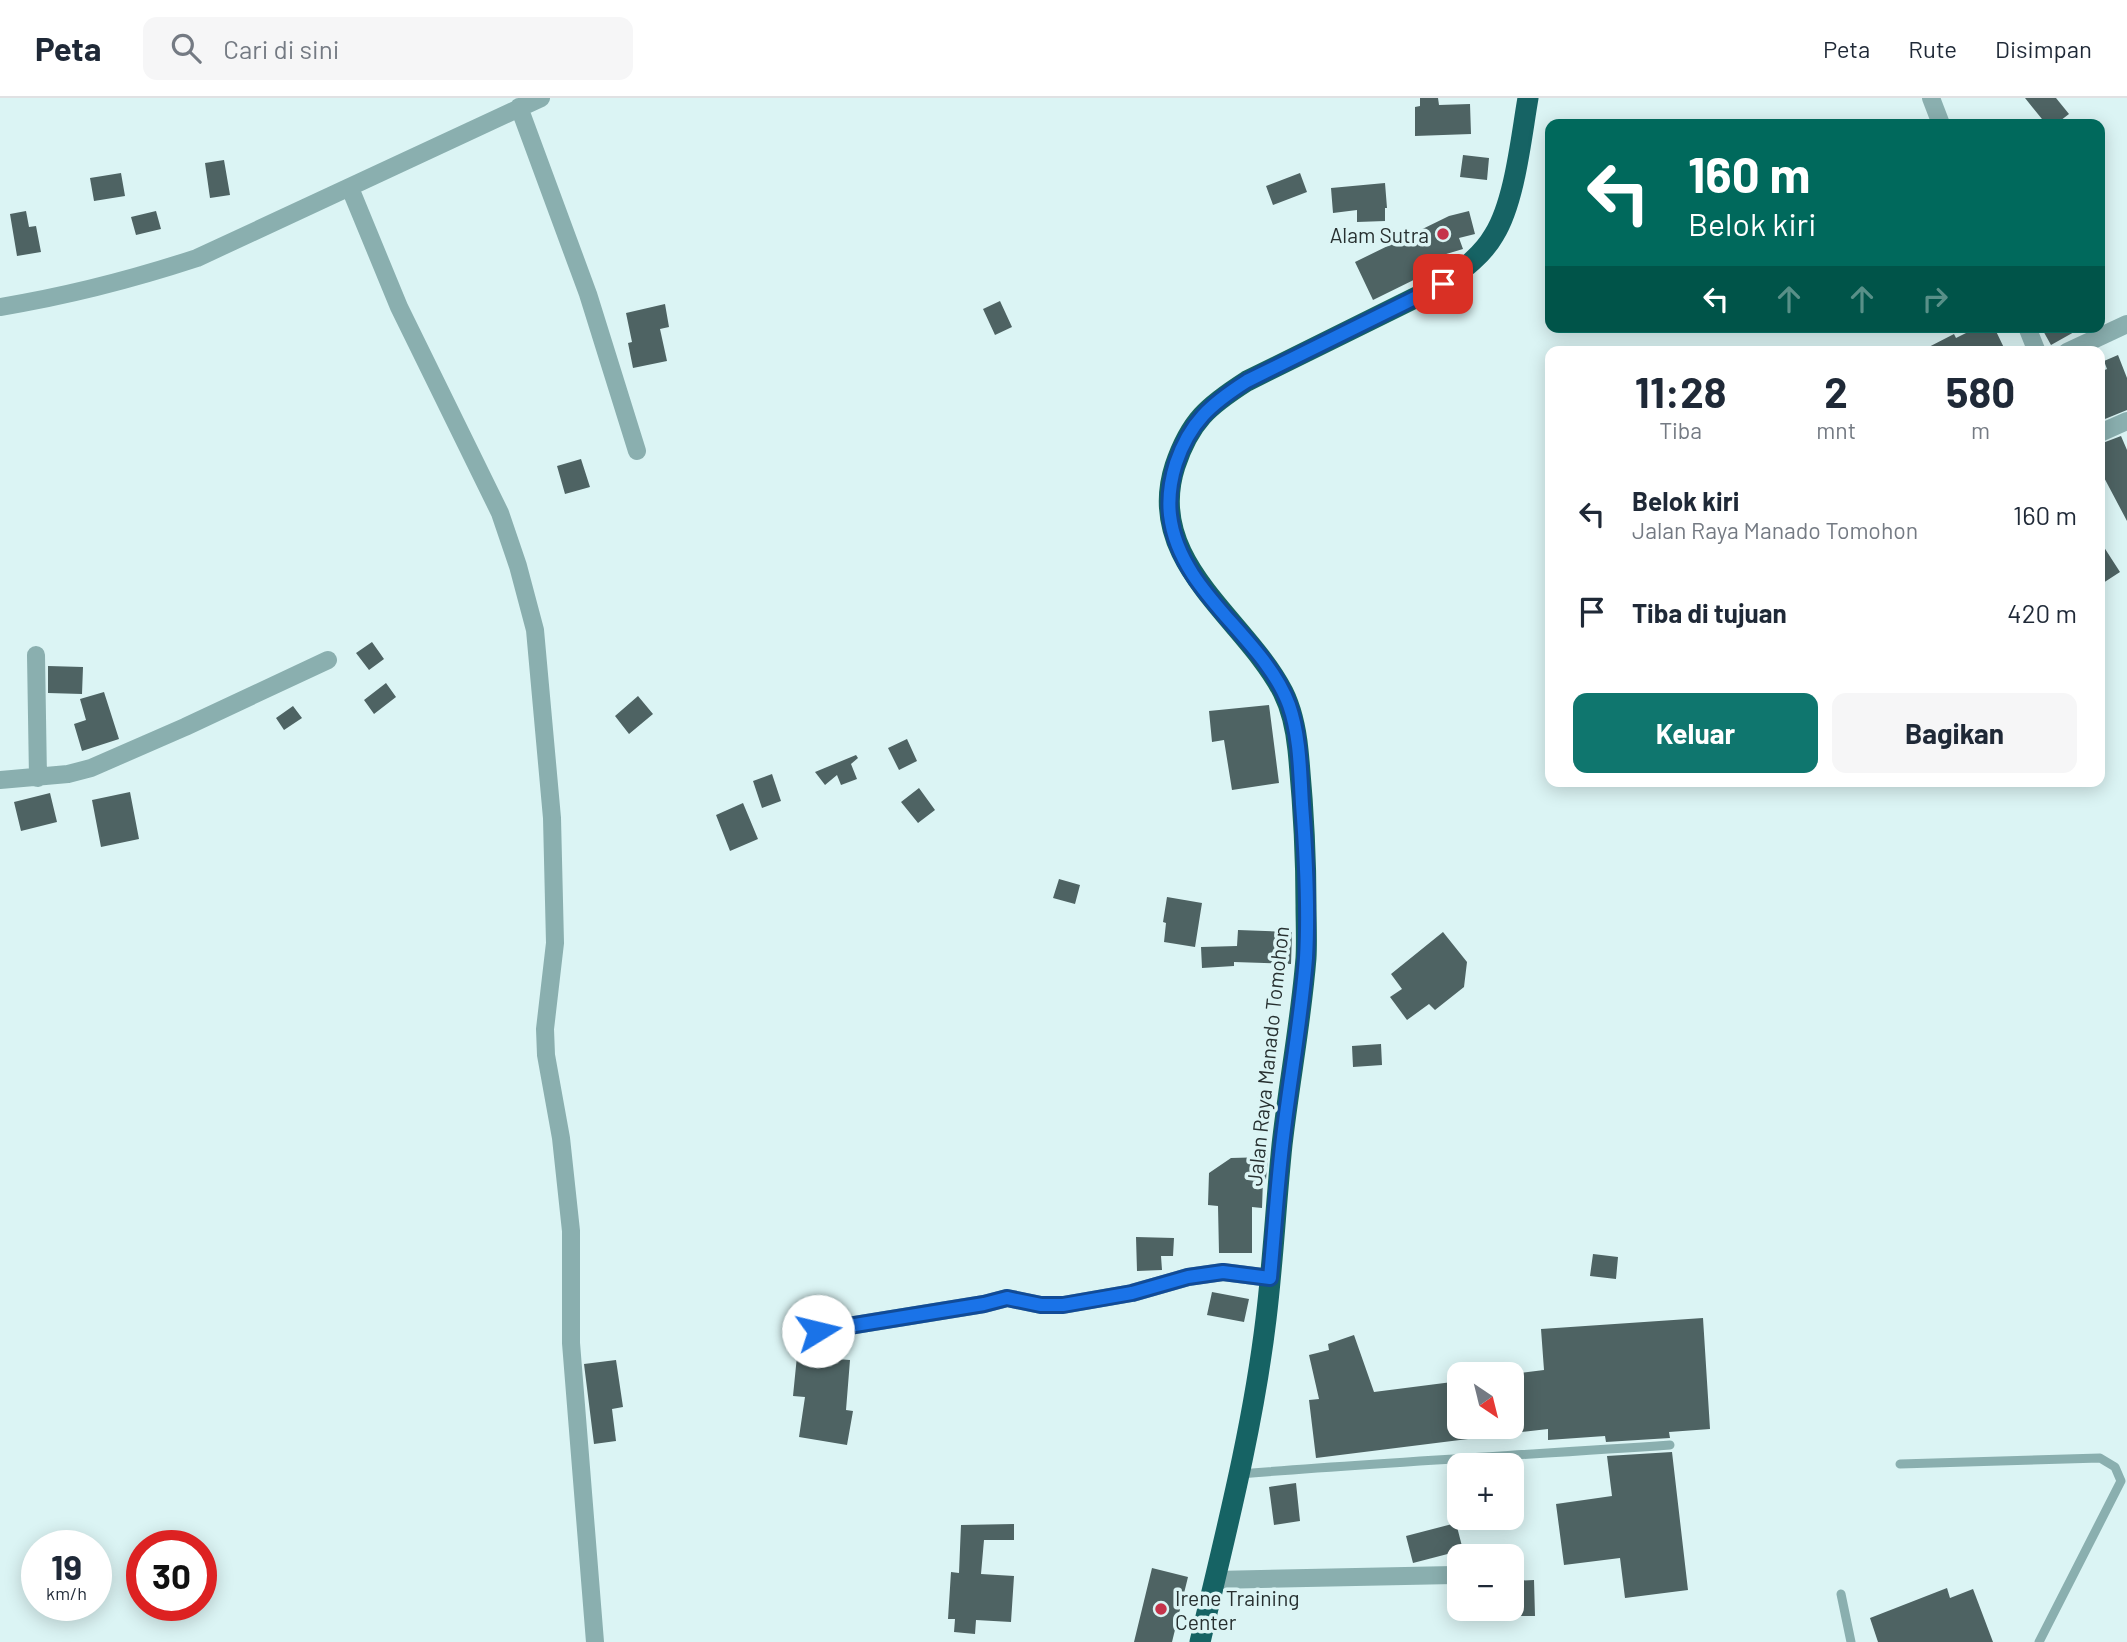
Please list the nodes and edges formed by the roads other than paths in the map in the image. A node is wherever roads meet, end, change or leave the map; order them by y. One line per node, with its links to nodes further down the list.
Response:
1 (541, 98): 4 (street)
2 (1528, 98): 17 (highway, Jalan Raya Manado Tomohon)
3 (1931, 98): 5 (street)
4 (519, 107): 6 (street); 12 (street)
5 (1939, 119)
6 (349, 188): 7 (street); 25 (street)
7 (0, 307)
8 (2127, 324): 9 (street)
9 (2080, 346)
10 (2127, 421): 11 (street)
11 (2105, 431)
12 (637, 451)
13 (36, 656): 15 (street)
14 (328, 660): 15 (street)
15 (38, 778): 16 (street)
16 (0, 780)
17 (1270, 1278): 18 (street); 21 (highway, Jalan Raya Manado Tomohon)
18 (818, 1331)
19 (1670, 1445): 21 (lane)
20 (1900, 1464): 28 (lane)
21 (1238, 1474): 23 (highway, Jalan Raya Manado Tomohon)
22 (1447, 1574): 23 (street)
23 (1214, 1580): 26 (highway, Jalan Raya Manado Tomohon)
24 (1841, 1594): 27 (lane)
25 (596, 1642)
26 (1200, 1642)
27 (1851, 1642)
28 (2039, 1642)

